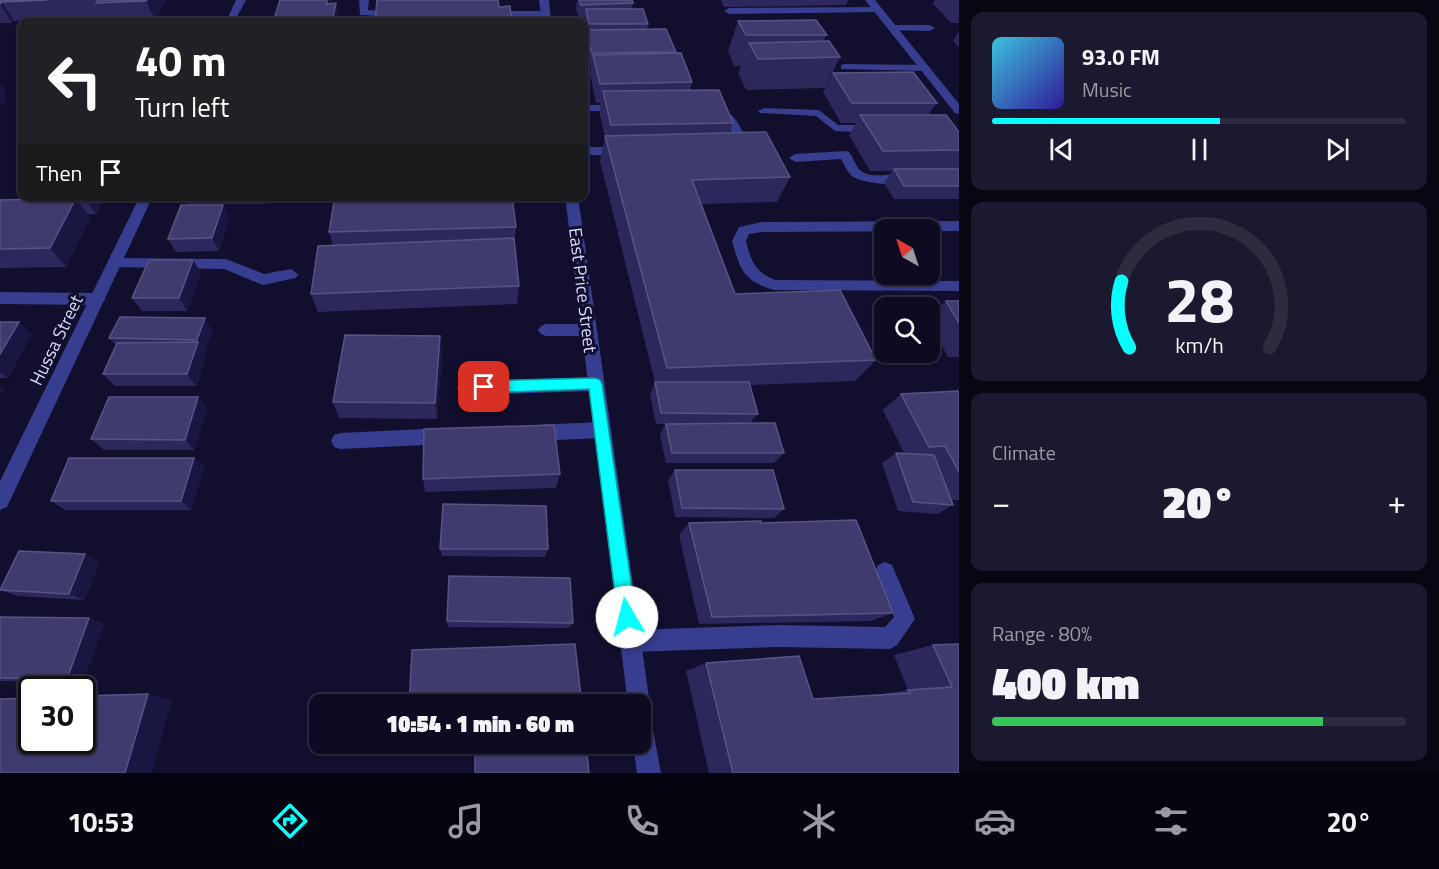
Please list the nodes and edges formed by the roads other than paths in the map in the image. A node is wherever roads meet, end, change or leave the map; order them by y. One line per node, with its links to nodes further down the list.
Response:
1 (241, 0): 9 (street)
2 (364, 0): 7 (street)
3 (544, 0): 10 (street)
4 (870, 0): 5 (street)
5 (878, 10): 6 (street); 11 (street)
6 (729, 11)
7 (414, 14)
8 (474, 14): 10 (street)
9 (232, 18)
10 (547, 18)
11 (893, 28): 12 (street); 14 (street)
12 (930, 28)
13 (845, 67): 14 (street)
14 (925, 68): 15 (street)
15 (954, 98): 20 (street)
16 (588, 108): 17 (street)
17 (631, 108)
18 (701, 108): 22 (street)
19 (764, 111): 21 (street)
20 (959, 111)
21 (888, 129)
22 (725, 148)
23 (588, 151): 24 (street)
24 (637, 151)
25 (795, 158): 26 (street)
26 (921, 176)
27 (145, 201): 30 (street, Hussa Street)
28 (572, 201): 36 (street, East Price Street)
29 (959, 226): 32 (street)
30 (115, 262): 31 (street); 34 (street, Hussa Street)
31 (291, 274)
32 (959, 286)
33 (0, 298): 34 (street)
34 (98, 299): 43 (street, Hussa Street)
35 (546, 330): 36 (street)
36 (588, 330): 37 (street, East Price Street)
37 (595, 384): 38 (street); 39 (street, East Price Street)
38 (465, 388)
39 (602, 430): 40 (street); 45 (street, East Price Street)
40 (516, 433)
41 (463, 435): 42 (street)
42 (340, 441)
43 (0, 501)
44 (885, 572): 45 (street)
45 (630, 640): 46 (street, East Price Street)
46 (637, 694)
47 (646, 754): 48 (street)
48 (649, 773)

